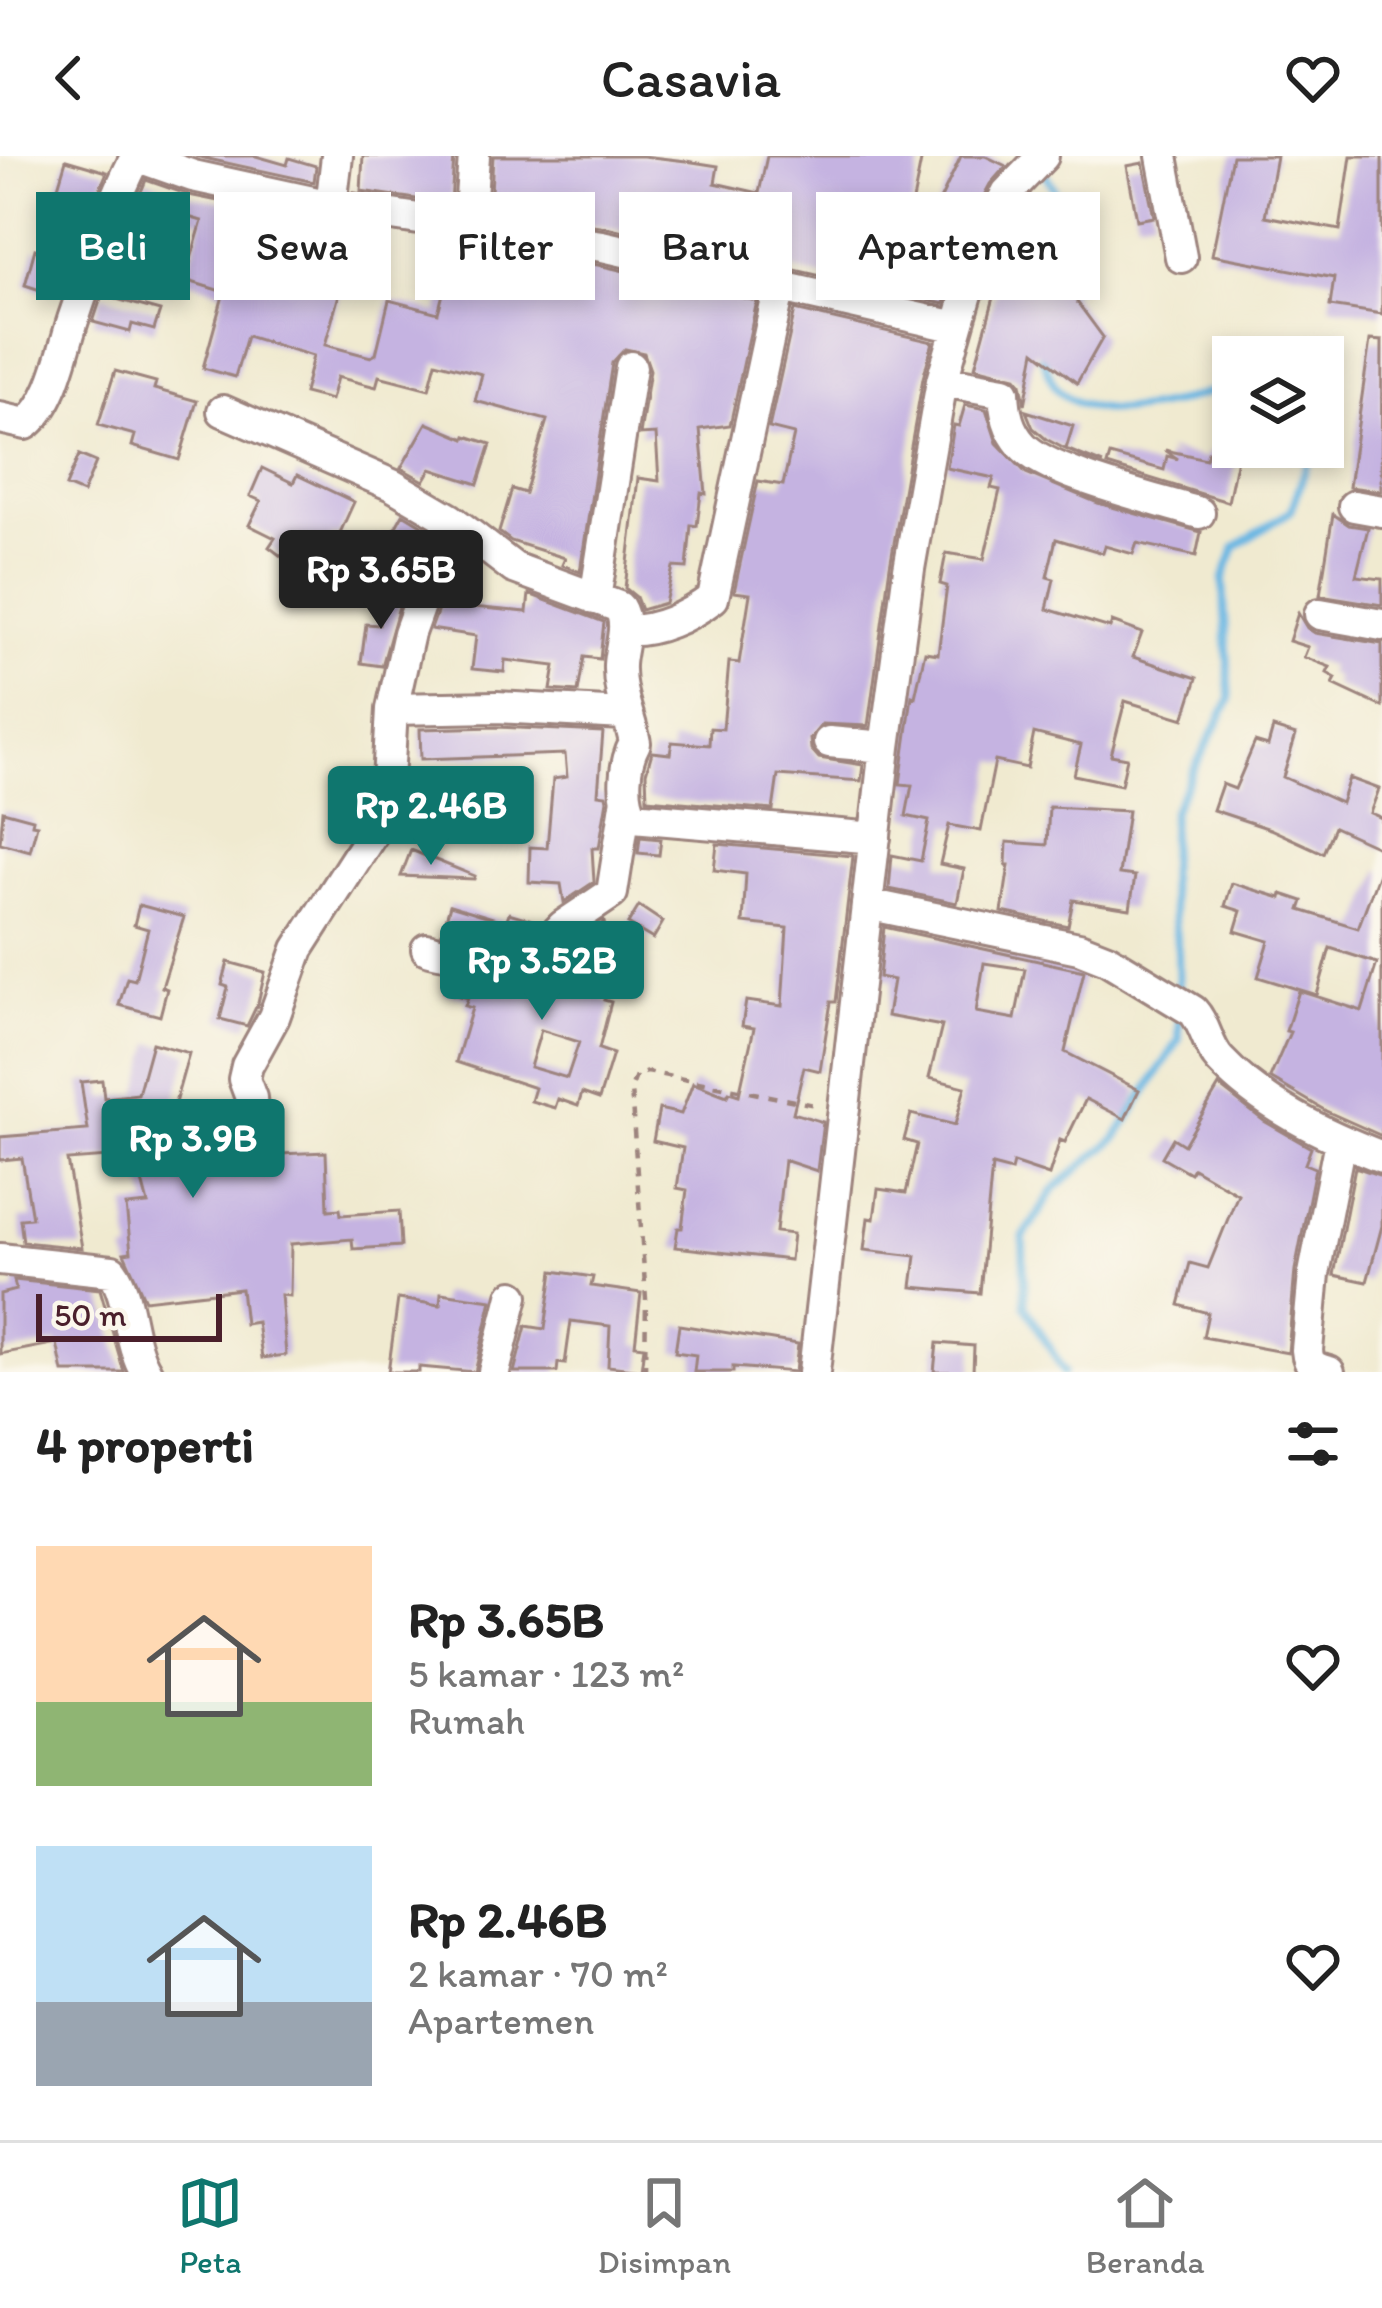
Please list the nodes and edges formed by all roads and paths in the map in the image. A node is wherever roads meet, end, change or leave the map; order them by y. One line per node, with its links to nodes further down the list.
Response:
1 (337, 156): 7 (street)
2 (474, 156): 8 (street)
3 (1042, 156): 12 (street)
4 (1162, 156): 9 (street)
5 (136, 157): 6 (street); 16 (street)
6 (267, 192)
7 (333, 192)
8 (471, 192)
9 (1181, 257)
10 (792, 288): 12 (street)
11 (776, 300): 22 (street)
12 (957, 327): 14 (street)
13 (631, 367): 19 (street)
14 (942, 381): 17 (street); 26 (street)
15 (223, 411): 18 (street)
16 (0, 418)
17 (1199, 512)
18 (450, 519): 19 (street); 23 (street)
19 (595, 599): 22 (street)
20 (1320, 614): 21 (street)
21 (1382, 625)
22 (624, 630): 24 (street)
23 (392, 709): 24 (street); 32 (street)
24 (624, 714): 27 (street)
25 (829, 742): 26 (street)
26 (885, 747): 28 (street)
27 (626, 804): 28 (street); 30 (street)
28 (875, 838): 29 (street)
29 (867, 904): 31 (street); 33 (street)
30 (428, 949)
31 (841, 1109): 39 (path); 40 (street)
32 (253, 1124)
33 (1340, 1141): 34 (street); 41 (street)
34 (1382, 1157)
35 (0, 1258): 37 (street)
36 (513, 1296): 38 (street)
37 (146, 1372)
38 (494, 1372)
39 (645, 1372)
40 (814, 1372)
41 (1329, 1372)

